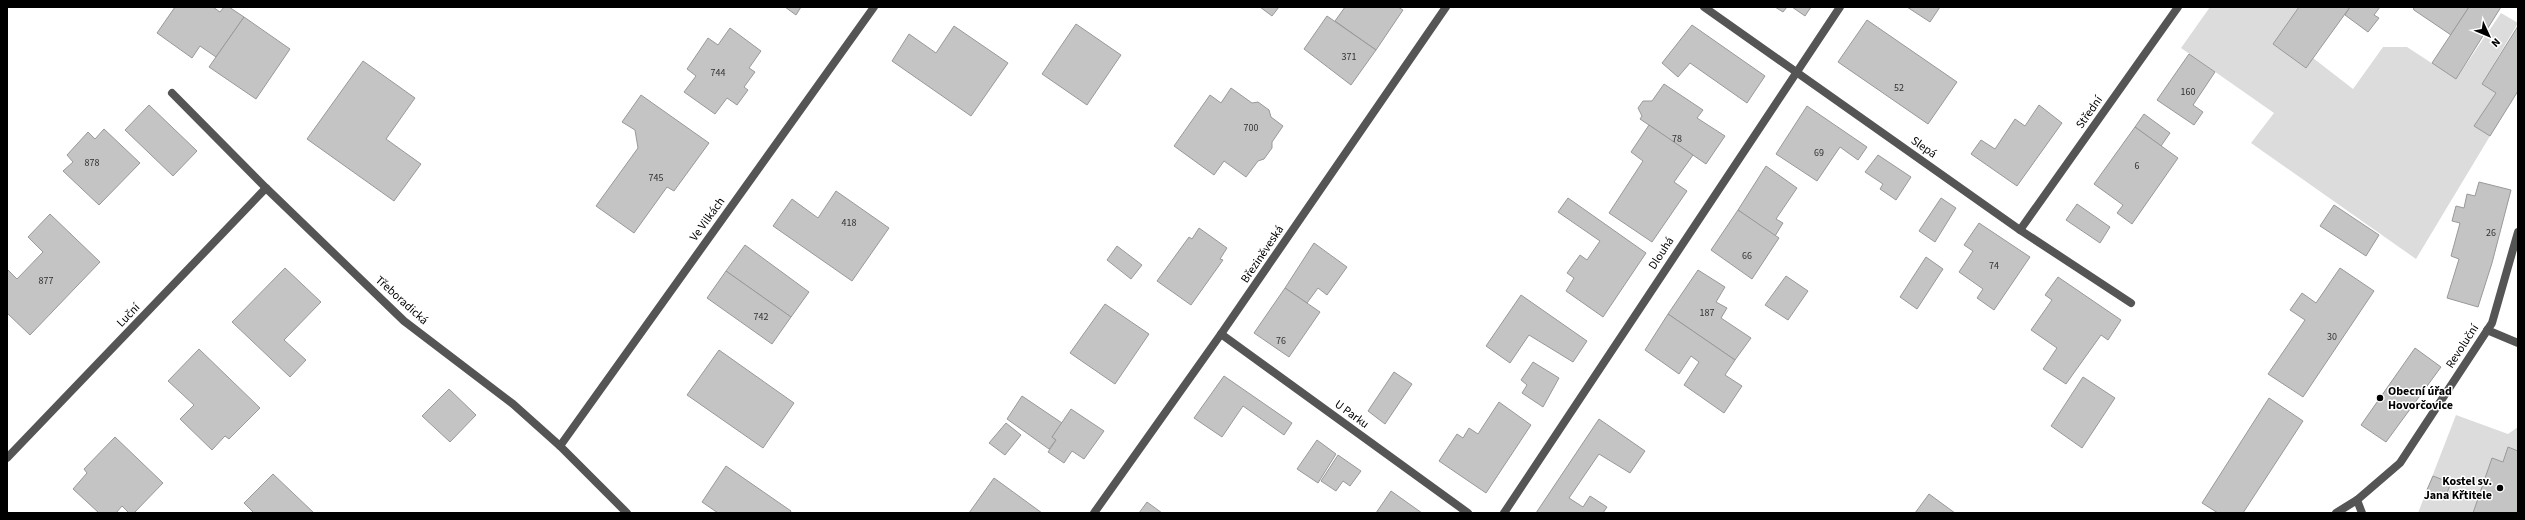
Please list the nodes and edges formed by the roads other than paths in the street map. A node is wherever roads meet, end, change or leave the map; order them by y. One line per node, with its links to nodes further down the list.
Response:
1 (874, 7): 15 (street, Ve Vilkách)
2 (1446, 7): 13 (street, Březiněveská)
3 (1704, 7): 6 (street, Slepá)
4 (1840, 7): 6 (street, Dlouhá)
5 (2178, 7): 9 (street, Střední)
6 (1796, 70): 9 (street, Slepá); 21 (street, Dlouhá)
7 (172, 93): 8 (street, Třeboradická)
8 (266, 188): 15 (street, Třeboradická); 16 (street, Luční)
9 (2020, 230): 11 (street, Slepá)
10 (2518, 232): 12 (street, Revoluční)
11 (2131, 303)
12 (2487, 330): 14 (street); 17 (street, Revoluční)
13 (1221, 334): 19 (street, Březiněveská); 20 (street, U Parku)
14 (2518, 343)
15 (560, 446): 18 (street, Třeboradická)
16 (7, 458)
17 (2357, 500): 22 (street, Revoluční); 23 (street)
18 (626, 513)
19 (1094, 513)
20 (1468, 513)
21 (1504, 513)
22 (2336, 513)
23 (2362, 513)

